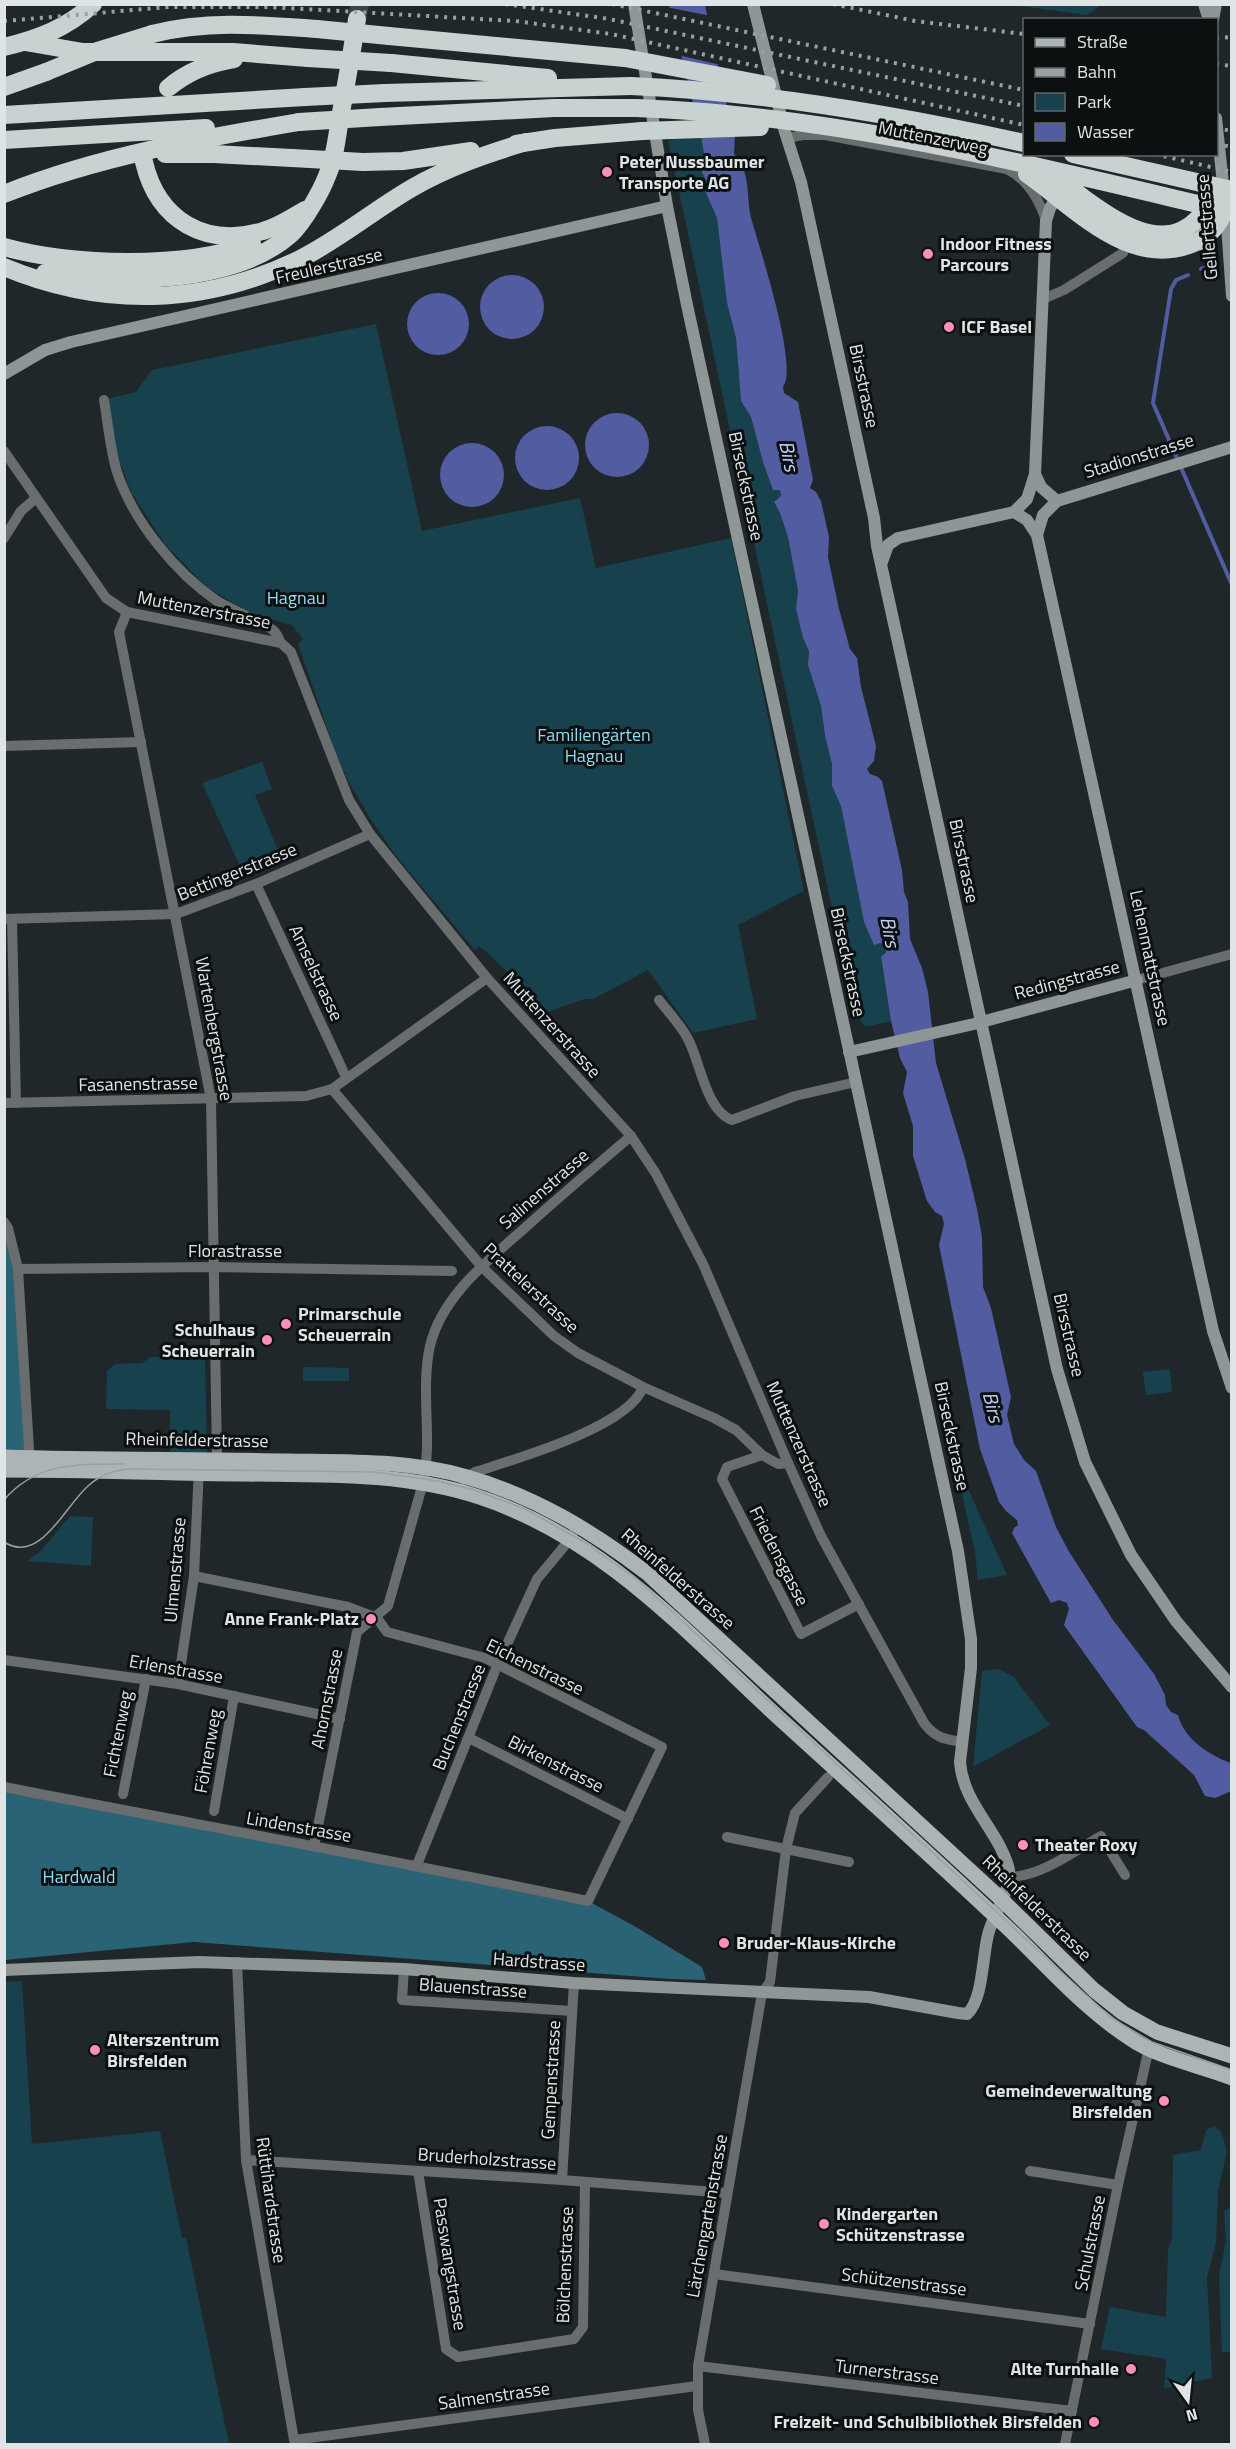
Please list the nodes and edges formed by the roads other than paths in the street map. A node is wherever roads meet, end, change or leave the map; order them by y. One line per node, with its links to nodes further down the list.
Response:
1 (93, 4): 7 (highway)
2 (634, 4): 27 (street, Birseckstrasse)
3 (753, 4): 16 (street, Birsstrasse)
4 (1204, 4): 5 (street)
5 (1210, 18)
6 (357, 19): 28 (highway)
7 (25, 42): 8 (highway); 9 (highway)
8 (4, 47)
9 (262, 55): 10 (highway, bridge); 12 (highway)
10 (625, 86): 13 (highway, bridge); 19 (highway, bridge)
11 (4, 87): 20 (highway, bridge)
12 (168, 88)
13 (4, 115)
14 (299, 122): 17 (highway); 23 (highway); 26 (highway, bridge)
15 (1218, 136): 26 (street, Gellertstrasse)
16 (787, 138): 29 (street, Muttenzerweg); 44 (street, Birsstrasse)
17 (4, 140)
18 (526, 142): 23 (highway, bridge); 30 (highway, bridge); 33 (highway)
19 (1023, 144)
20 (1023, 151)
21 (1032, 156): 30 (highway, bridge)
22 (1080, 156): 26 (highway, bridge)
23 (119, 158): 25 (highway)
24 (144, 162): 28 (highway)
25 (4, 194)
26 (1225, 197): 29 (street); 30 (highway); 34 (street, Gellertstrasse)
27 (667, 206): 36 (street, Freulerstrasse); 62 (street, Birseckstrasse)
28 (309, 208): 31 (highway); 33 (highway)
29 (1046, 220): 35 (street)
30 (1193, 235)
31 (4, 247)
32 (1124, 254): 35 (street)
33 (4, 266)
34 (1232, 296)
35 (1043, 299): 40 (street)
36 (4, 374)
37 (104, 400): 50 (street)
38 (1232, 447): 42 (street, Stadionstrasse)
39 (4, 451): 41 (street, Muttenzerstrasse)
40 (1035, 474): 42 (street); 43 (street)
41 (36, 498): 46 (street); 49 (street, Muttenzerstrasse)
42 (1057, 501): 45 (street)
43 (1014, 513): 45 (street); 47 (street)
44 (874, 518): 47 (street); 48 (street, Birsstrasse)
45 (1037, 535): 59 (street, Lehenmattstrasse)
46 (4, 538)
47 (898, 538): 48 (street)
48 (881, 563): 61 (street, Birsstrasse)
49 (127, 612): 50 (street, Muttenzerstrasse); 51 (street, Wartenbergstrasse)
50 (281, 643): 53 (street, Muttenzerstrasse)
51 (141, 742): 52 (street); 55 (street, Wartenbergstrasse)
52 (4, 746)
53 (370, 834): 54 (street, Bettingerstrasse); 58 (street, Muttenzerstrasse)
54 (256, 884): 55 (street, Bettingerstrasse); 63 (street, Amselstrasse)
55 (176, 914): 56 (street, Bettingerstrasse); 66 (street, Wartenbergstrasse)
56 (8, 919): 68 (street)
57 (1232, 954): 59 (street, Redingstrasse)
58 (487, 978): 63 (street, Fasanenstrasse); 69 (street, Muttenzerstrasse)
59 (1137, 980): 61 (street, Redingstrasse); 76 (street, Lehenmattstrasse)
60 (659, 1000): 64 (street)
61 (981, 1023): 62 (street, Redingstrasse); 95 (street, Birsstrasse)
62 (849, 1052): 64 (street, Birseckstrasse)
63 (346, 1077): 65 (street, Fasanenstrasse)
64 (855, 1082): 99 (street, Birseckstrasse)
65 (332, 1089): 66 (street, Fasanenstrasse); 72 (street, Prattelerstrasse)
66 (211, 1099): 68 (street, Fasanenstrasse); 71 (street, Wartenbergstrasse)
67 (4, 1103): 68 (street, Fasanenstrasse)
68 (16, 1103)
69 (631, 1136): 72 (street, Salinenstrasse); 80 (street, Muttenzerstrasse)
70 (4, 1222): 73 (street)
71 (213, 1266): 73 (street, Florastrasse); 74 (street, Florastrasse); 79 (street, Wartenbergstrasse)
72 (482, 1267): 75 (street, Prattelerstrasse); 84 (street, Salinenstrasse)
73 (18, 1269): 81 (street)
74 (452, 1271)
75 (643, 1387): 77 (street, Prattelerstrasse); 85 (street)
76 (1232, 1388)
77 (762, 1455): 80 (street, Prattelerstrasse); 89 (street, Friedensgasse)
78 (4, 1457): 81 (main road, Rheinfelderstrasse)
79 (217, 1459): 82 (main road, Rheinfelderstrasse); 84 (main road, Rheinfelderstrasse)
80 (788, 1463): 89 (street, Muttenzerstrasse)
81 (30, 1464): 82 (main road, Rheinfelderstrasse); 83 (main road, Rheinfelderstrasse)
82 (199, 1466): 84 (main road, Rheinfelderstrasse); 88 (street, Ulmenstrasse)
83 (4, 1470)
84 (425, 1476): 85 (main road, Rheinfelderstrasse); 86 (main road, Rheinfelderstrasse); 90 (street, Ahornstrasse)
85 (466, 1476): 86 (street); 87 (main road, Rheinfelderstrasse)
86 (461, 1492): 87 (main road, Rheinfelderstrasse)
87 (574, 1532): 92 (street, Buchenstrasse); 112 (main road, Rheinfelderstrasse); 114 (main road, Rheinfelderstrasse)
88 (194, 1576): 90 (street, Eichenstrasse); 94 (street, Ulmenstrasse)
89 (859, 1604): 99 (street, Muttenzerstrasse)
90 (377, 1618): 92 (street, Eichenstrasse); 97 (street, Ahornstrasse)
91 (4, 1660): 93 (street, Erlenstrasse)
92 (497, 1665): 98 (street, Buchenstrasse); 104 (street, Eichenstrasse)
93 (146, 1679): 94 (street, Erlenstrasse); 102 (street, Fichtenweg)
94 (178, 1684): 96 (street, Erlenstrasse)
95 (1232, 1687)
96 (234, 1696): 97 (street, Erlenstrasse); 103 (street, Föhrenweg)
97 (340, 1719): 106 (street, Ahornstrasse)
98 (469, 1738): 104 (street, Birkenstrasse); 109 (street, Buchenstrasse)
99 (962, 1742): 111 (street, Birseckstrasse)
100 (828, 1777): 107 (street, Lärchengartenstrasse)
101 (4, 1787): 106 (street, Lindenstrasse)
102 (123, 1794)
103 (214, 1811)
104 (628, 1819): 113 (street, Eichenstrasse)
105 (727, 1837): 107 (street)
106 (314, 1846): 109 (street, Lindenstrasse)
107 (786, 1849): 108 (street); 119 (street, Lärchengartenstrasse)
108 (849, 1862)
109 (417, 1864): 113 (street, Lindenstrasse)
110 (1125, 1875): 111 (street)
111 (1010, 1877): 112 (street)
112 (1001, 1899): 114 (street); 121 (main road, Rheinfelderstrasse)
113 (588, 1901)
114 (995, 1916): 119 (street, Hardstrasse); 122 (main road, Rheinfelderstrasse)
115 (237, 1962): 116 (street, Hardstrasse); 117 (street, Hardstrasse); 125 (street, Rüttihardstrasse)
116 (404, 1969): 118 (street, Hardstrasse); 120 (street, Blauenstrasse)
117 (4, 1970)
118 (574, 1983): 119 (street, Hardstrasse); 120 (street, Gempenstrasse)
119 (762, 1993): 131 (street, Lärchengartenstrasse)
120 (572, 2011): 128 (street, Gempenstrasse)
121 (1157, 2032): 122 (main road); 123 (main road, Rheinfelderstrasse)
122 (1149, 2048): 124 (main road, Rheinfelderstrasse); 130 (street, Schulstrasse)
123 (1232, 2056)
124 (1232, 2078)
125 (246, 2160): 126 (street, Bruderholzstrasse); 138 (street, Rüttihardstrasse)
126 (418, 2171): 128 (street, Bruderholzstrasse); 134 (street, Passwangstrasse)
127 (1030, 2171): 130 (street)
128 (562, 2180): 129 (street, Bruderholzstrasse)
129 (585, 2182): 131 (street, Bruderholzstrasse); 134 (street, Bölchenstrasse)
130 (1118, 2185): 133 (street, Schulstrasse)
131 (727, 2193): 132 (street, Lärchengartenstrasse)
132 (714, 2274): 133 (street, Schützenstrasse); 135 (street, Lärchengartenstrasse)
133 (1090, 2324): 137 (street, Schulstrasse)
134 (458, 2357)
135 (698, 2366): 136 (street, Lärchengartenstrasse); 137 (street, Turnerstrasse)
136 (698, 2386): 138 (street, Salmenstrasse); 139 (street, Lärchengartenstrasse)
137 (1072, 2411): 140 (street, Schulstrasse)
138 (294, 2440)
139 (705, 2445)
140 (1065, 2445)

